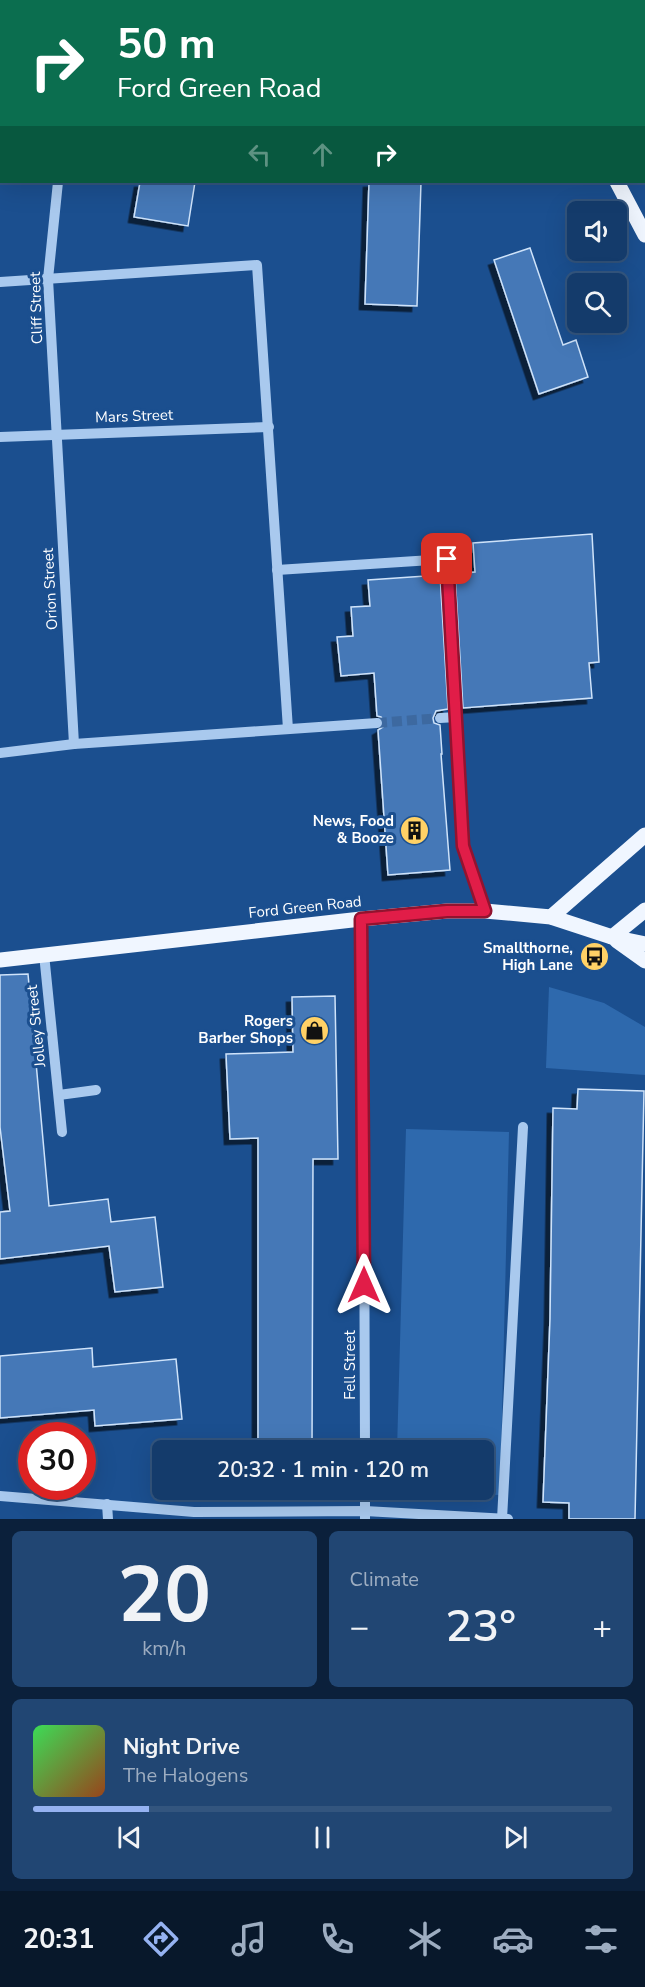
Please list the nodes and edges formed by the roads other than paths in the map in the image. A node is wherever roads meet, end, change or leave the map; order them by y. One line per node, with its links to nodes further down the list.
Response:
1 (58, 183): 4 (street, Cliff Street)
2 (619, 183): 3 (main road)
3 (645, 235)
4 (48, 279): 5 (street); 6 (street); 7 (street, Cliff Street)
5 (0, 282)
6 (269, 427): 7 (street, Mars Street); 9 (street)
7 (57, 434): 8 (street, Mars Street); 14 (street, Orion Street)
8 (0, 437)
9 (277, 570): 10 (street); 13 (street)
10 (456, 717): 11 (street); 18 (street)
11 (440, 718)
12 (377, 723): 13 (street)
13 (288, 729): 14 (street)
14 (74, 744): 15 (street)
15 (0, 753)
16 (645, 835): 19 (main road)
17 (645, 910): 21 (main road)
18 (485, 911): 19 (main road, Ford Green Road); 20 (main road, Ford Green Road)
19 (551, 917): 21 (main road, Ford Green Road)
20 (361, 919): 23 (main road, Ford Green Road); 30 (street, Fell Street)
21 (612, 937): 22 (main road); 25 (main road)
22 (645, 944)
23 (44, 954): 24 (main road, Ford Green Road); 27 (street, Jolley Street)
24 (0, 960)
25 (645, 961)
26 (96, 1090): 27 (street)
27 (58, 1095): 29 (street, Jolley Street)
28 (523, 1128): 35 (street)
29 (62, 1132)
30 (365, 1440)
31 (0, 1496): 32 (street)
32 (107, 1504): 33 (street); 34 (street)
33 (365, 1515): 35 (street)
34 (108, 1519)
35 (504, 1519)

